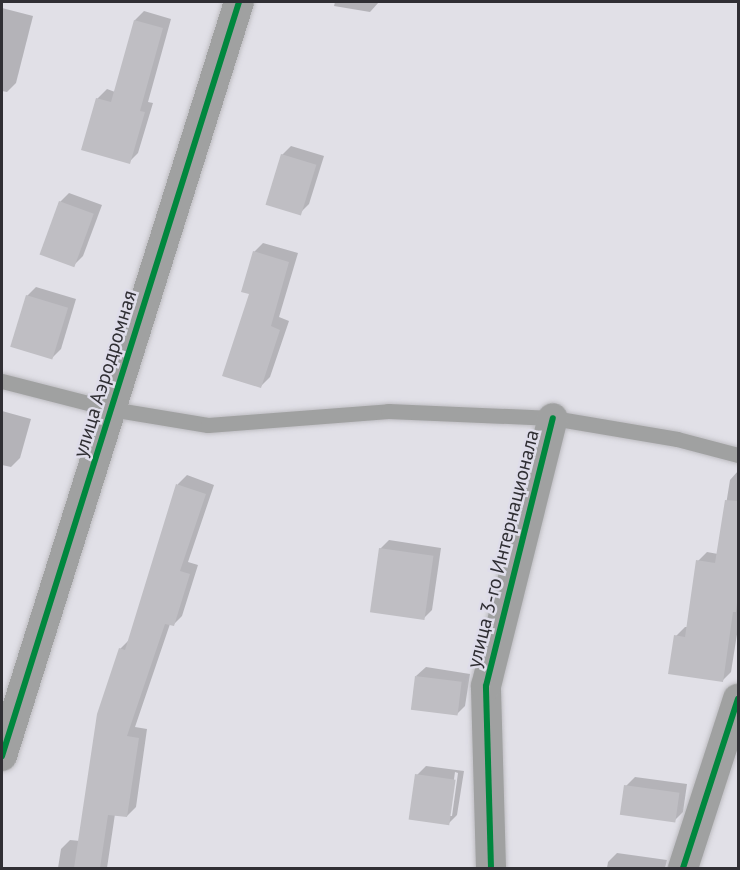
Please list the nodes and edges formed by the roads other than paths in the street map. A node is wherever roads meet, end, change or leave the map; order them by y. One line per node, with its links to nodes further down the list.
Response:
1 (239, 2): 3 (street, улица Аэродромная)
2 (2, 381): 3 (lane)
3 (111, 410): 4 (lane); 7 (street, улица Аэродромная)
4 (553, 417): 5 (lane, улица 3-го Интернационала); 8 (street, улица 3-го Интернационала)
5 (738, 455)
6 (738, 699): 9 (street)
7 (2, 756)
8 (491, 868)
9 (683, 868)

